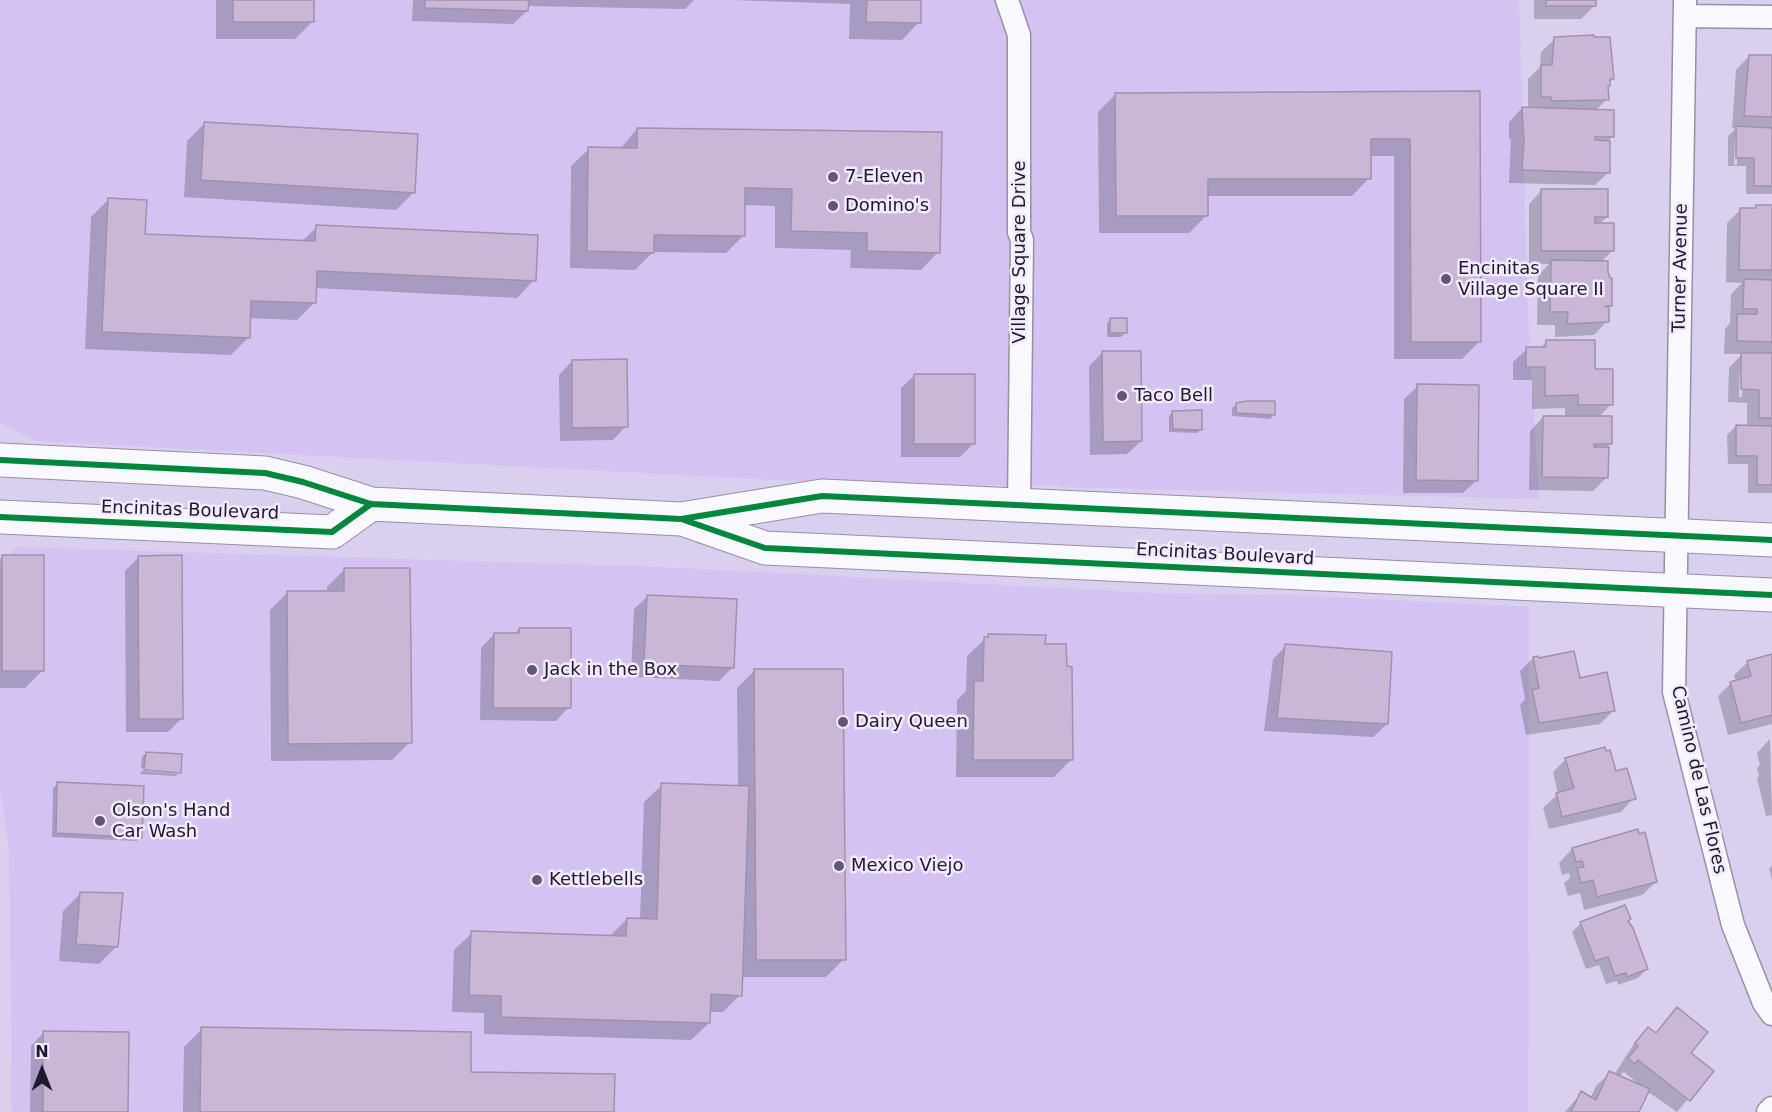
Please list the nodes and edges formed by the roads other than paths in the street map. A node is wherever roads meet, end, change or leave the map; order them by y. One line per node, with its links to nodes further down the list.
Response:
1 (1007, 0): 6 (street, Village Square Drive)
2 (1685, 8): 3 (street); 9 (street, Turner Avenue)
3 (1772, 17)
4 (0, 460): 5 (main road, Encinitas Boulevard)
5 (371, 504): 7 (main road, Encinitas Boulevard); 8 (main road, Encinitas Boulevard)
6 (1019, 505): 8 (main road, Encinitas Boulevard); 9 (main road, Encinitas Boulevard)
7 (0, 517)
8 (681, 519): 11 (main road, Encinitas Boulevard)
9 (1677, 536): 10 (main road, Encinitas Boulevard); 11 (street, Camino de Las Flores)
10 (1772, 540)
11 (1676, 590): 12 (main road, Encinitas Boulevard); 13 (street, Camino de Las Flores)
12 (1772, 595)
13 (1772, 1014)
14 (1772, 1108): 15 (street)
15 (1768, 1112)

